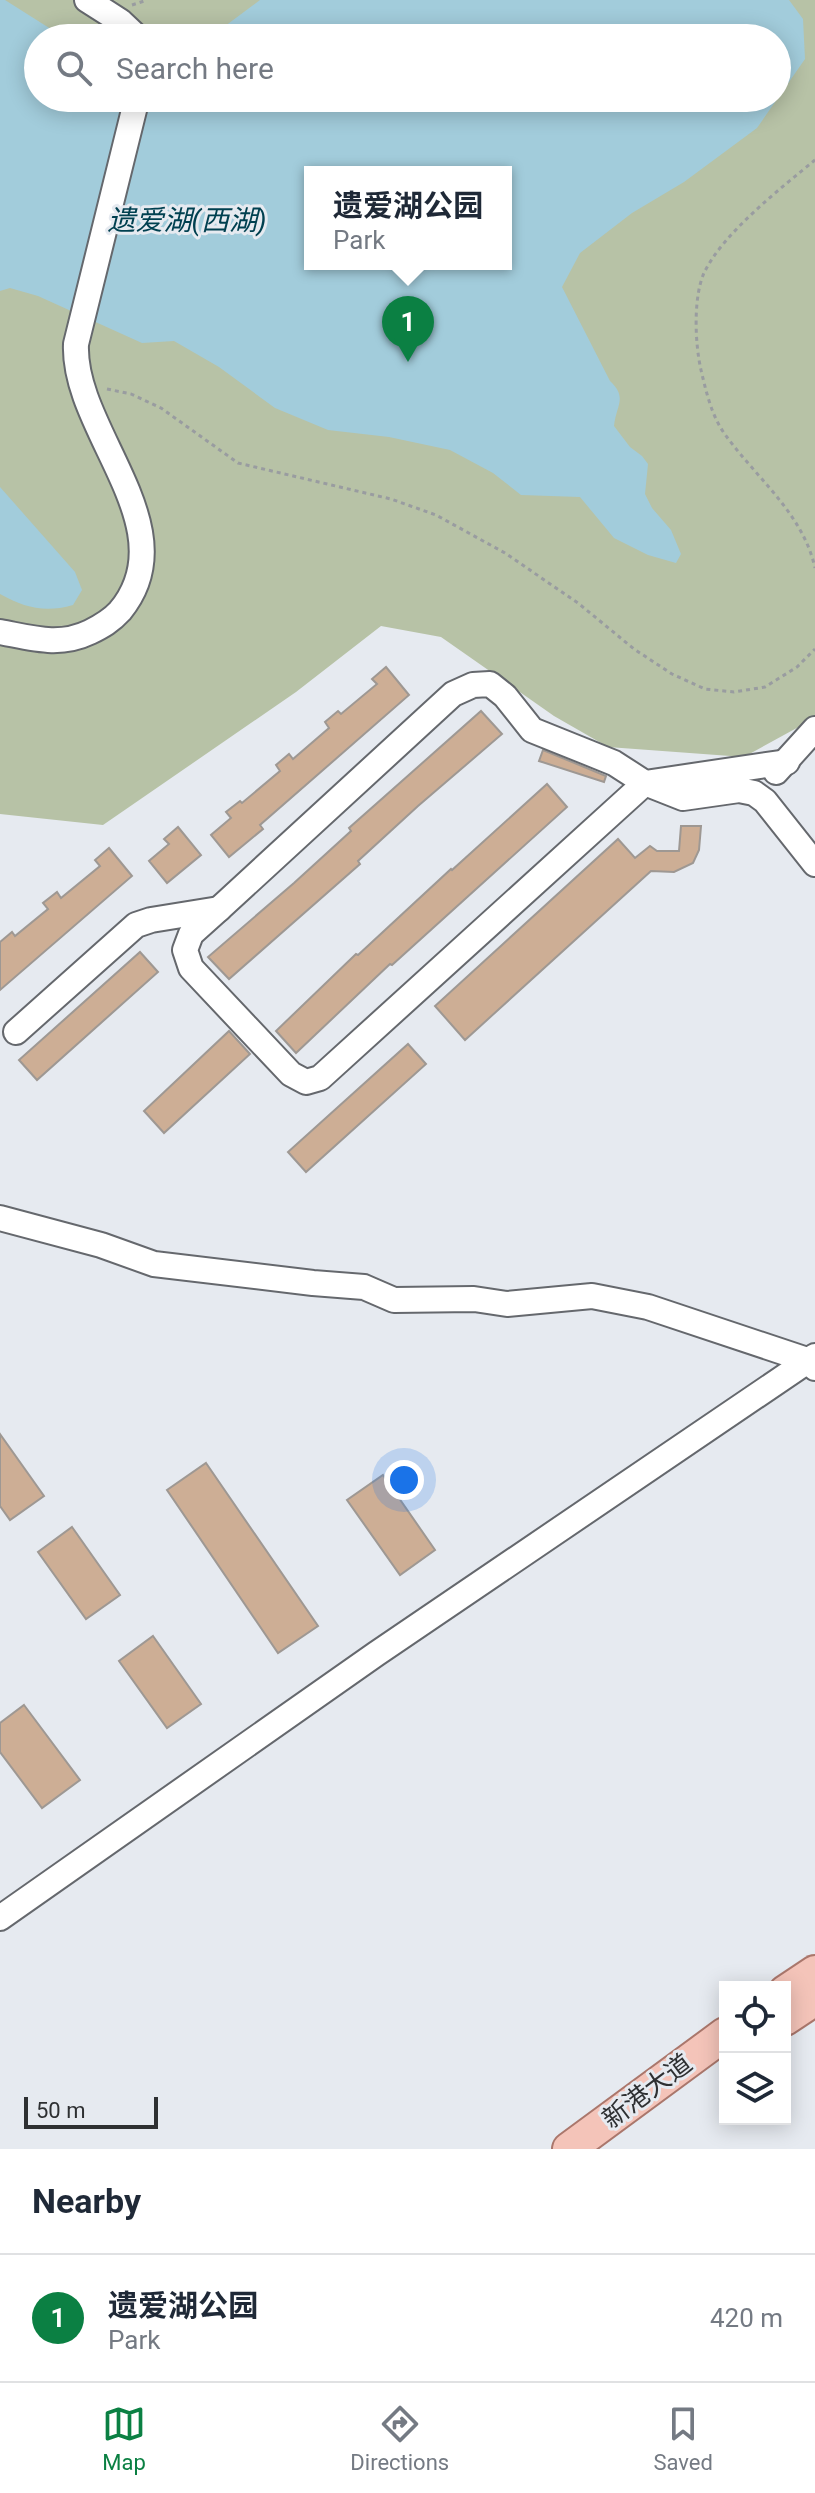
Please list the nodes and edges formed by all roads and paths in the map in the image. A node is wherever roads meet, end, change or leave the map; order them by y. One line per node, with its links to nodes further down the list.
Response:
1 (87, 0): 2 (street)
2 (123, 24)
3 (134, 112): 5 (street)
4 (815, 160): 6 (path)
5 (83, 387): 7 (street); 8 (path)
6 (815, 568)
7 (0, 632)
8 (815, 649)
9 (815, 729): 10 (street)
10 (787, 762): 11 (street); 12 (street)
11 (645, 783): 12 (street); 14 (street); 14 (street)
12 (754, 793): 13 (street)
13 (815, 864)
14 (219, 909): 15 (street)
15 (16, 1032)
16 (0, 1218): 17 (street)
17 (812, 1361): 18 (street)
18 (0, 1918)
19 (815, 1972): 20 (main road)
20 (791, 1988)
21 (815, 1999): 22 (main road)
22 (791, 2015)
23 (719, 2038): 25 (main road, 新港大道)
24 (719, 2065): 26 (main road, 新港大道)
25 (569, 2149)
26 (604, 2149)

